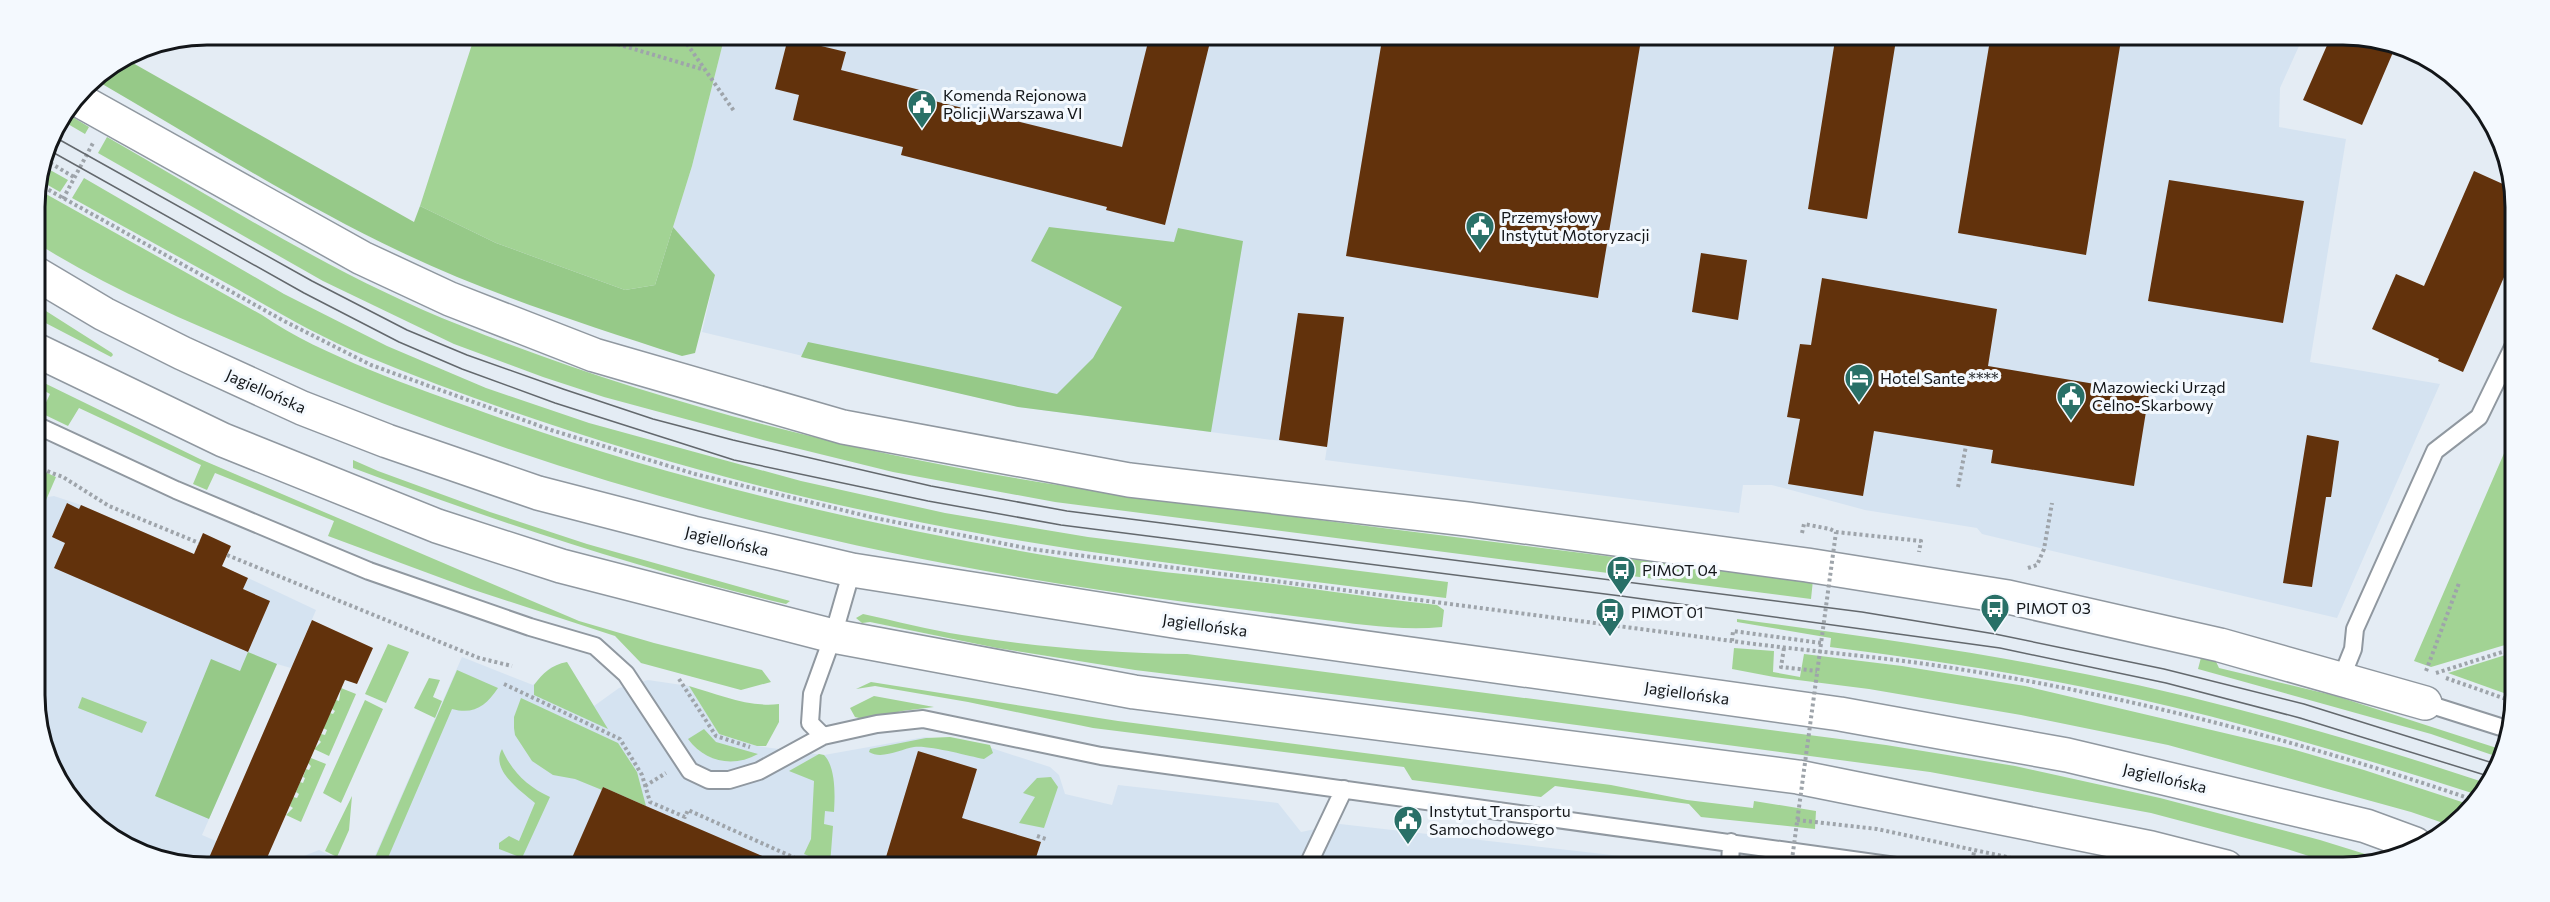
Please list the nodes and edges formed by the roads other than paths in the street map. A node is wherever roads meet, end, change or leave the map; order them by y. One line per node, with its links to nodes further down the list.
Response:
1 (83, 102): 8 (main road)
2 (45, 279): 6 (main road, Jagiellońska)
3 (45, 354): 7 (main road)
4 (2505, 364): 8 (lane)
5 (45, 429): 11 (lane)
6 (852, 570): 7 (lane); 14 (main road, Jagiellońska)
7 (833, 636): 11 (lane); 18 (main road)
8 (2341, 679): 9 (main road)
9 (2428, 683): 10 (lane)
10 (2502, 725)
11 (823, 736): 12 (lane)
12 (1344, 789): 13 (lane); 15 (lane)
13 (1731, 842): 16 (lane); 17 (lane)
14 (2410, 842)
15 (1312, 857)
16 (1730, 857)
17 (1834, 857)
18 (2187, 857)

